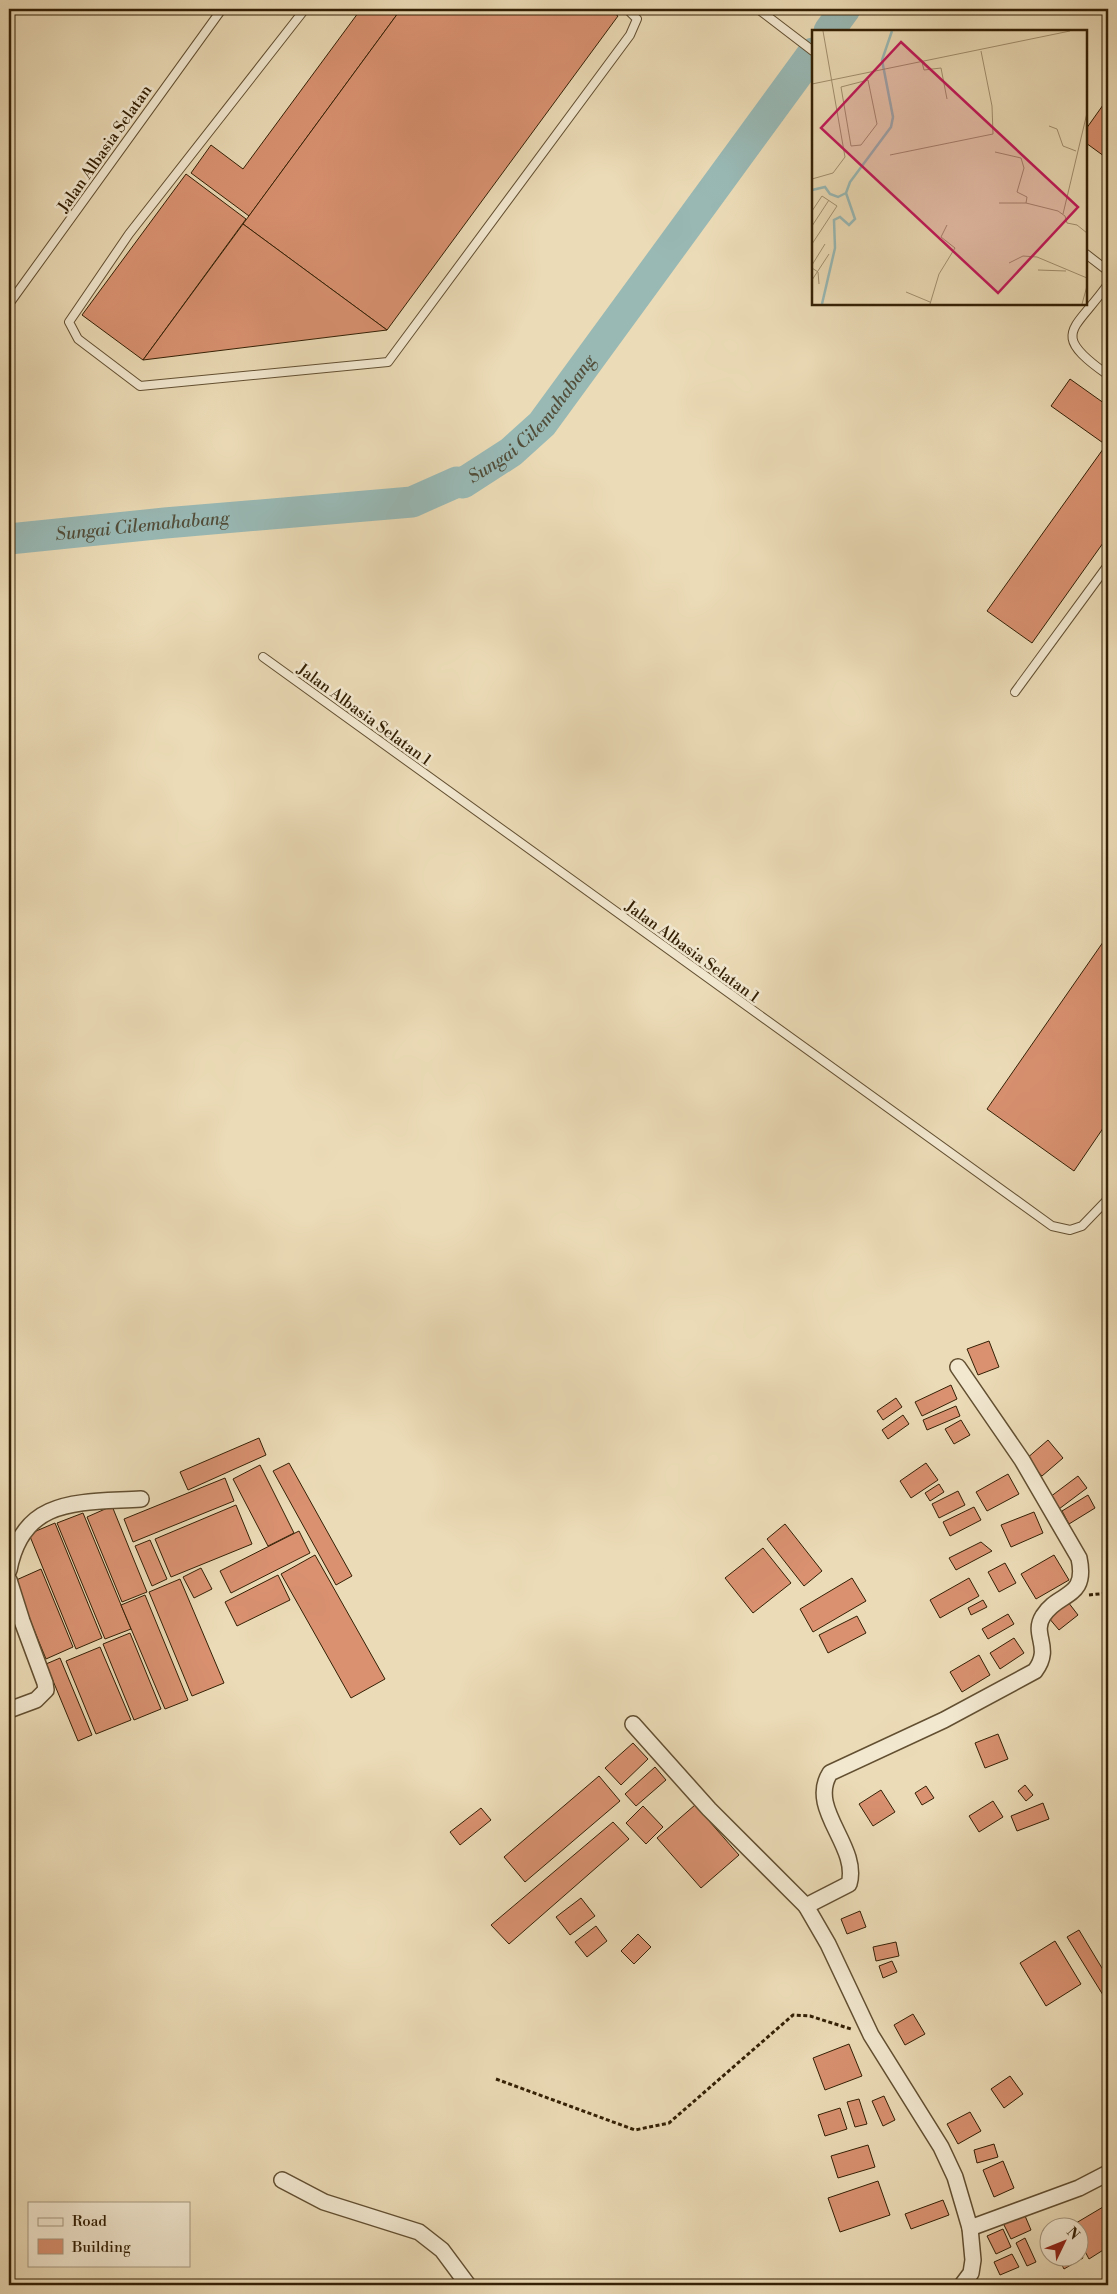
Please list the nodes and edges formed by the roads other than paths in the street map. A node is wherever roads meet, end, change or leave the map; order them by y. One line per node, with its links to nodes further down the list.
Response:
1 (222, 9): 9 (lane, Jalan Albasia Selatan)
2 (306, 9): 3 (lane)
3 (627, 9)
4 (758, 9): 5 (lane)
5 (812, 50)
6 (1087, 255): 7 (lane)
7 (1108, 271)
8 (1108, 284): 10 (lane)
9 (9, 304)
10 (1108, 375)
11 (1108, 565): 13 (lane)
12 (263, 657): 14 (lane, Jalan Albasia Selatan 1)
13 (1015, 692)
14 (1108, 1199)
15 (958, 1367): 21 (street)
16 (140, 1499): 17 (street)
17 (9, 1570)
18 (9, 1580): 19 (street)
19 (9, 1710)
20 (633, 1724): 21 (street)
21 (806, 1906): 24 (street)
22 (1108, 2174): 24 (street)
23 (282, 2180): 25 (street)
24 (970, 2228): 26 (street)
25 (468, 2285)
26 (962, 2285)

